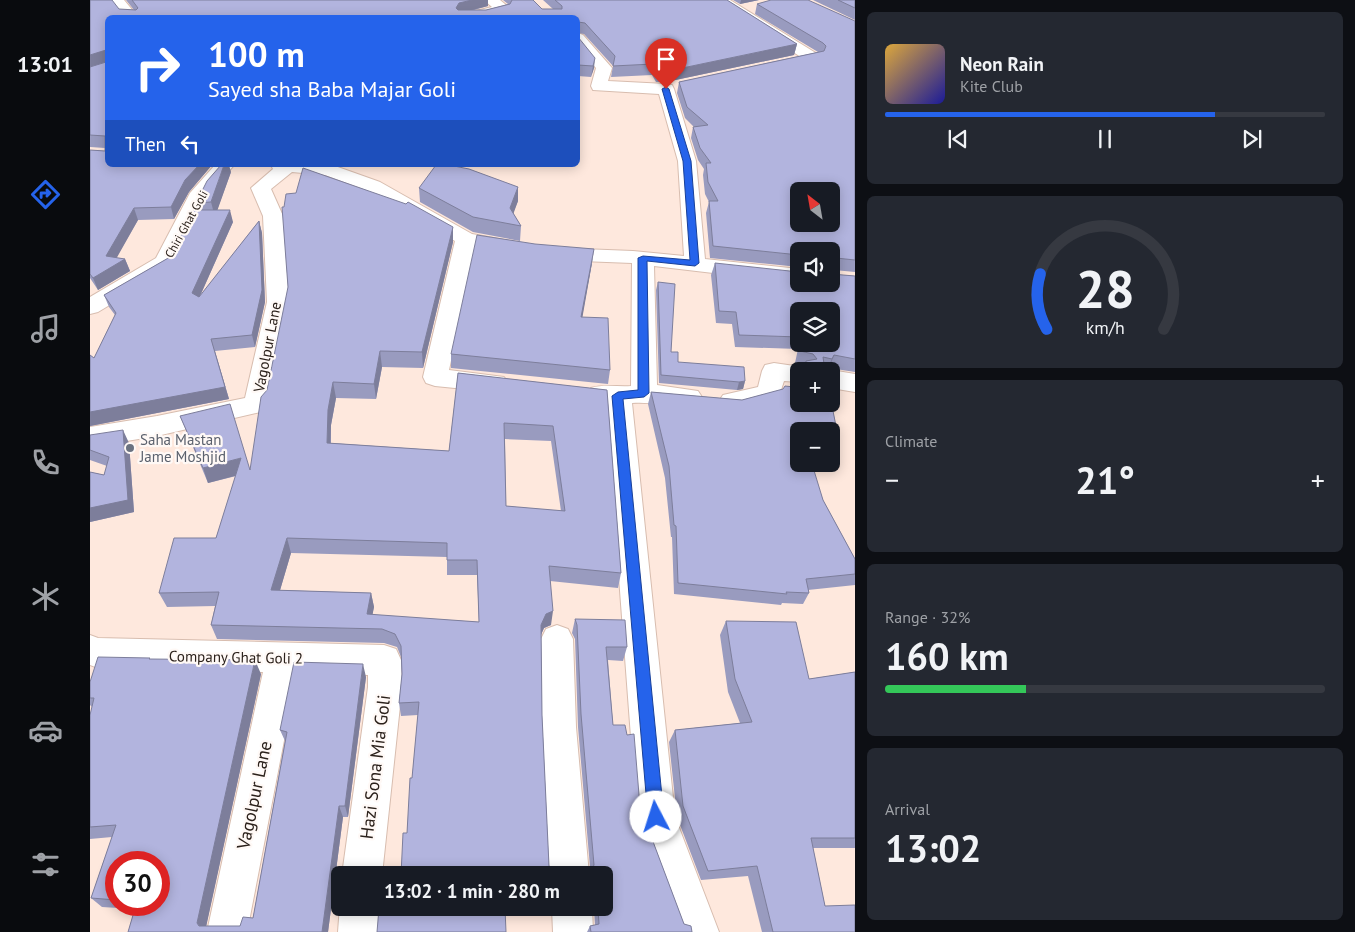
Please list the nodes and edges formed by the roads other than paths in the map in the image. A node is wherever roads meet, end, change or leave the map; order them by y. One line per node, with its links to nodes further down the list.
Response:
1 (116, 0): 6 (street)
2 (491, 0): 7 (street)
3 (720, 0): 5 (street)
4 (758, 6): 5 (street)
5 (738, 11): 9 (street)
6 (129, 15)
7 (478, 15)
8 (580, 40): 11 (street)
9 (790, 63)
10 (685, 85): 11 (street)
11 (666, 89): 17 (street)
12 (223, 167): 19 (street, Chiri Ghat Goli)
13 (283, 167): 26 (street, Vagolpur Lane)
14 (302, 167): 15 (street)
15 (466, 239): 16 (street); 23 (street)
16 (643, 258): 17 (street); 25 (street)
17 (695, 263): 18 (street)
18 (790, 275)
19 (90, 307)
20 (790, 373): 25 (street)
21 (840, 380): 22 (street)
22 (855, 383)
23 (522, 386)
24 (579, 392): 25 (street)
25 (631, 394): 38 (street)
26 (90, 437)
27 (557, 639): 32 (street)
28 (90, 650): 29 (street, Company Ghat Goli 2)
29 (283, 658): 30 (street, Company Ghat Goli 2); 35 (street, Vagolpur Lane)
30 (384, 660): 31 (street, Hazi Sona Mia Goli)
31 (363, 866)
32 (568, 866)
33 (359, 916): 36 (street)
34 (572, 916): 37 (street)
35 (227, 932)
36 (358, 932)
37 (573, 932)
38 (698, 932)

